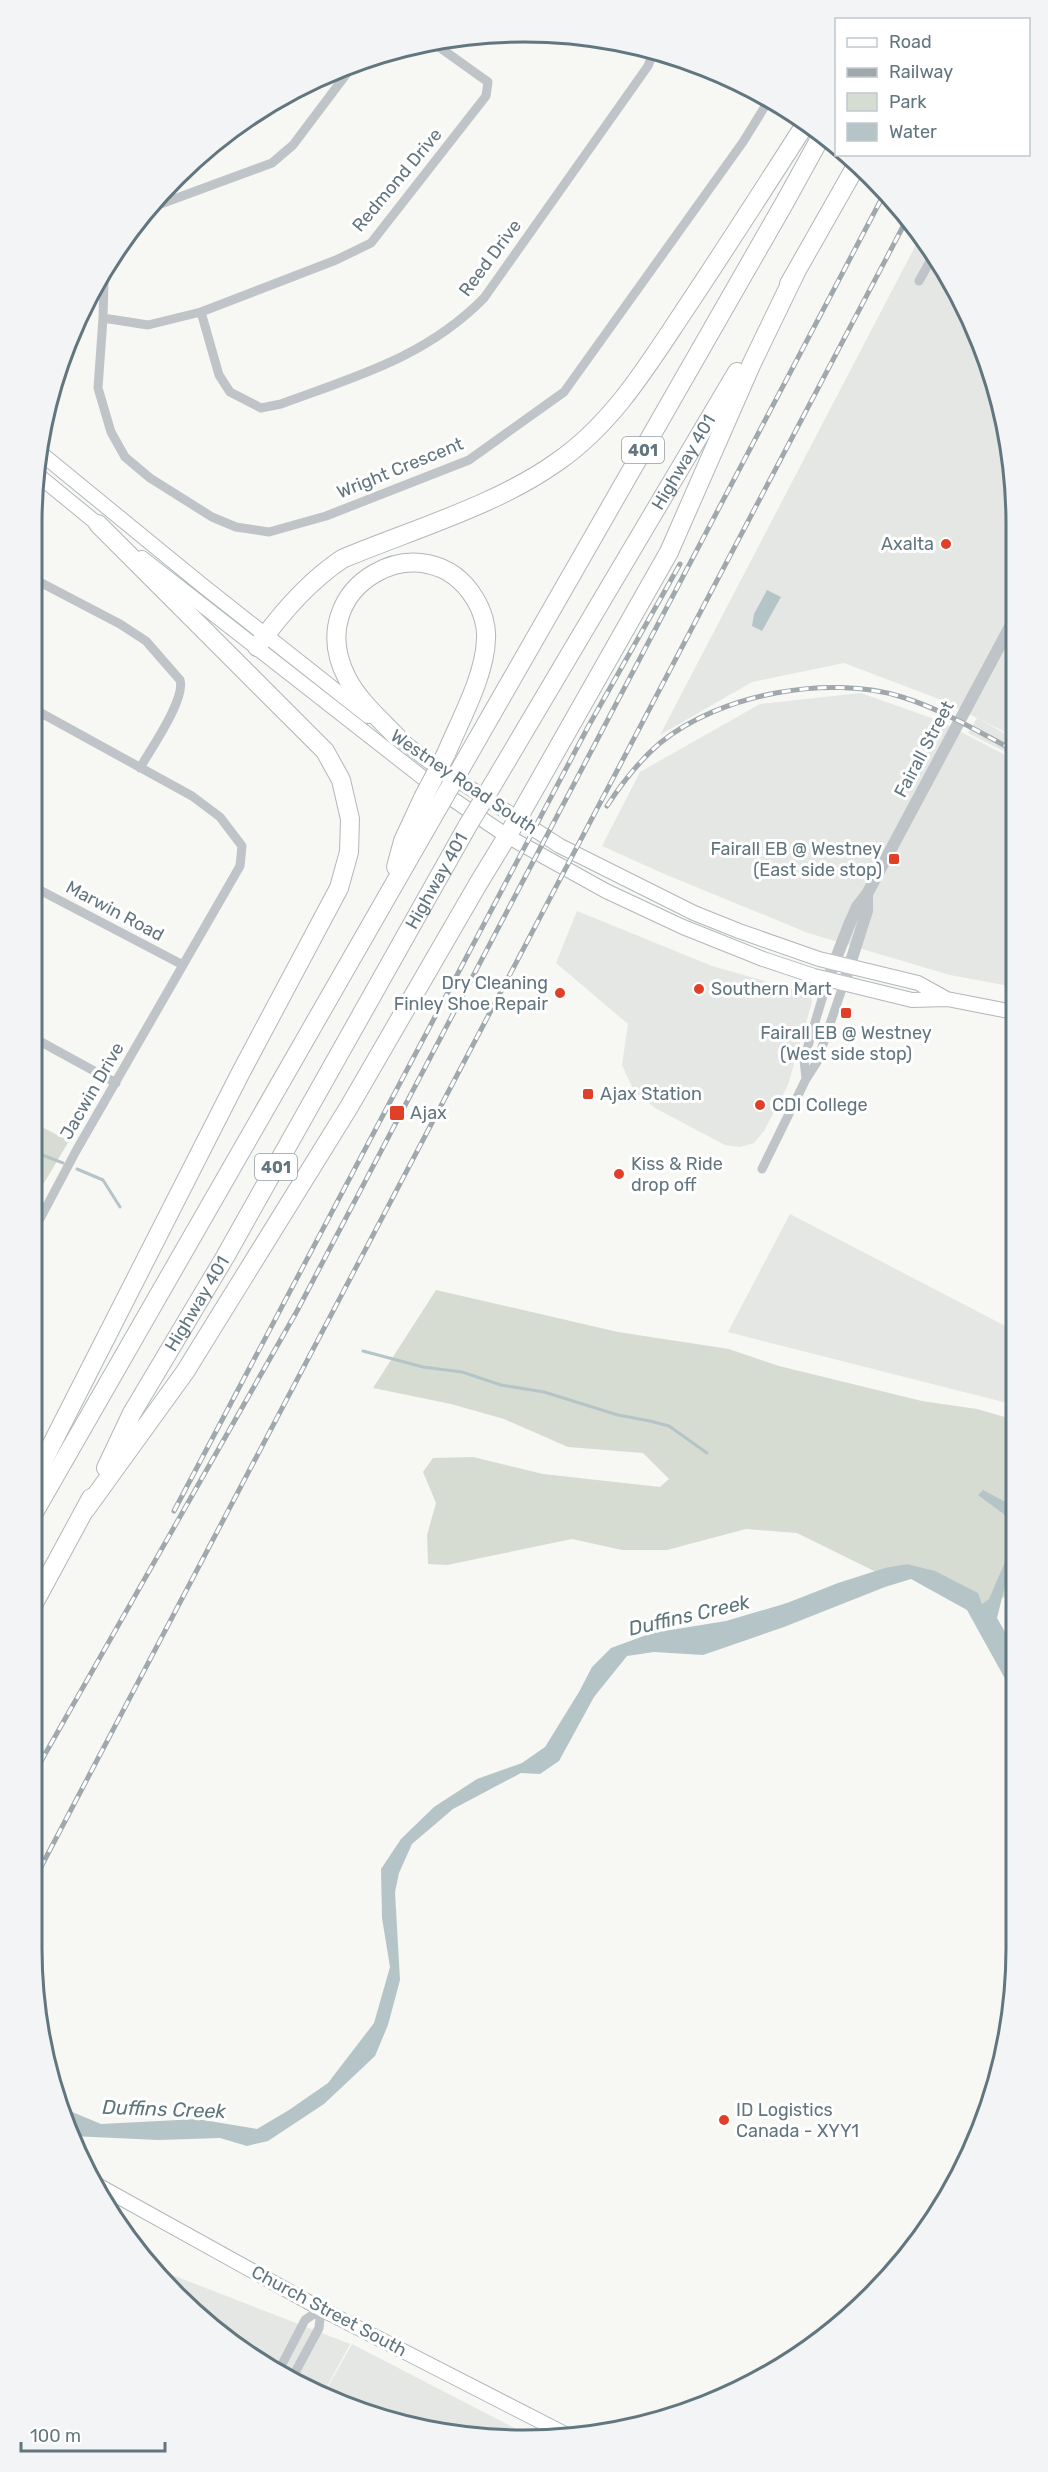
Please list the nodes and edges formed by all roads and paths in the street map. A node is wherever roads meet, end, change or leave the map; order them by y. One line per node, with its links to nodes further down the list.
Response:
1 (442, 49): 13 (street, Redmond Drive)
2 (651, 59): 13 (street, Reed Drive)
3 (344, 78): 8 (street)
4 (765, 107): 14 (street, Wright Crescent)
5 (801, 130): 20 (highway)
6 (818, 143): 24 (highway, Highway 401 / 401, bridge)
7 (853, 172): 10 (highway, Highway 401 / 401)
8 (165, 202)
9 (929, 263): 11 (street)
10 (795, 274): 25 (highway); 43 (highway, Highway 401 / 401, bridge)
11 (919, 281)
12 (104, 289): 14 (street, Wright Crescent)
13 (201, 312): 14 (street, Redmond Drive)
14 (103, 318)
15 (47, 458): 20 (main road, Westney Road South)
16 (44, 480): 17 (main road, Westney Road South)
17 (98, 524): 20 (main road, Westney Road South); 41 (highway)
18 (42, 583): 23 (street)
19 (1006, 634): 28 (street, Fairall Street)
20 (262, 640): 22 (main road, Westney Road South); 26 (main road, Westney Road South)
21 (42, 714): 23 (street, Jacwin Drive)
22 (397, 736): 24 (highway, bridge); 25 (main road, Westney Road South)
23 (140, 768): 30 (street, Jacwin Drive)
24 (431, 802): 42 (highway, Highway 401 / 401)
25 (517, 820): 26 (highway); 29 (main road, Westney Road South)
26 (507, 836): 32 (main road, Westney Road South); 43 (highway)
27 (42, 891): 30 (street, Marwin Road)
28 (867, 894): 29 (street, Fairall Street); 31 (street, Fairall Street)
29 (834, 963): 31 (main road, Westney Road South); 32 (street, Fairall Street)
30 (183, 965): 38 (street, Jacwin Drive)
31 (849, 967): 33 (street, Fairall Street); 34 (main road, Westney Road South)
32 (828, 979): 33 (main road, Westney Road South); 37 (street)
33 (844, 983): 34 (main road, Westney Road South); 37 (street)
34 (947, 999): 35 (main road, Westney Road South)
35 (1006, 1010)
36 (42, 1042): 38 (street)
37 (806, 1079): 39 (street)
38 (116, 1083): 40 (street, Jacwin Drive)
39 (762, 1169)
40 (42, 1216)
41 (42, 1463)
42 (42, 1498)
43 (86, 1509): 44 (highway, Highway 401 / 401)
44 (42, 1589)
45 (108, 2191): 46 (main road, Church Street South)
46 (321, 2308): 47 (street); 48 (street); 49 (main road, Church Street South)
47 (282, 2364)
48 (295, 2372)
49 (556, 2429)

